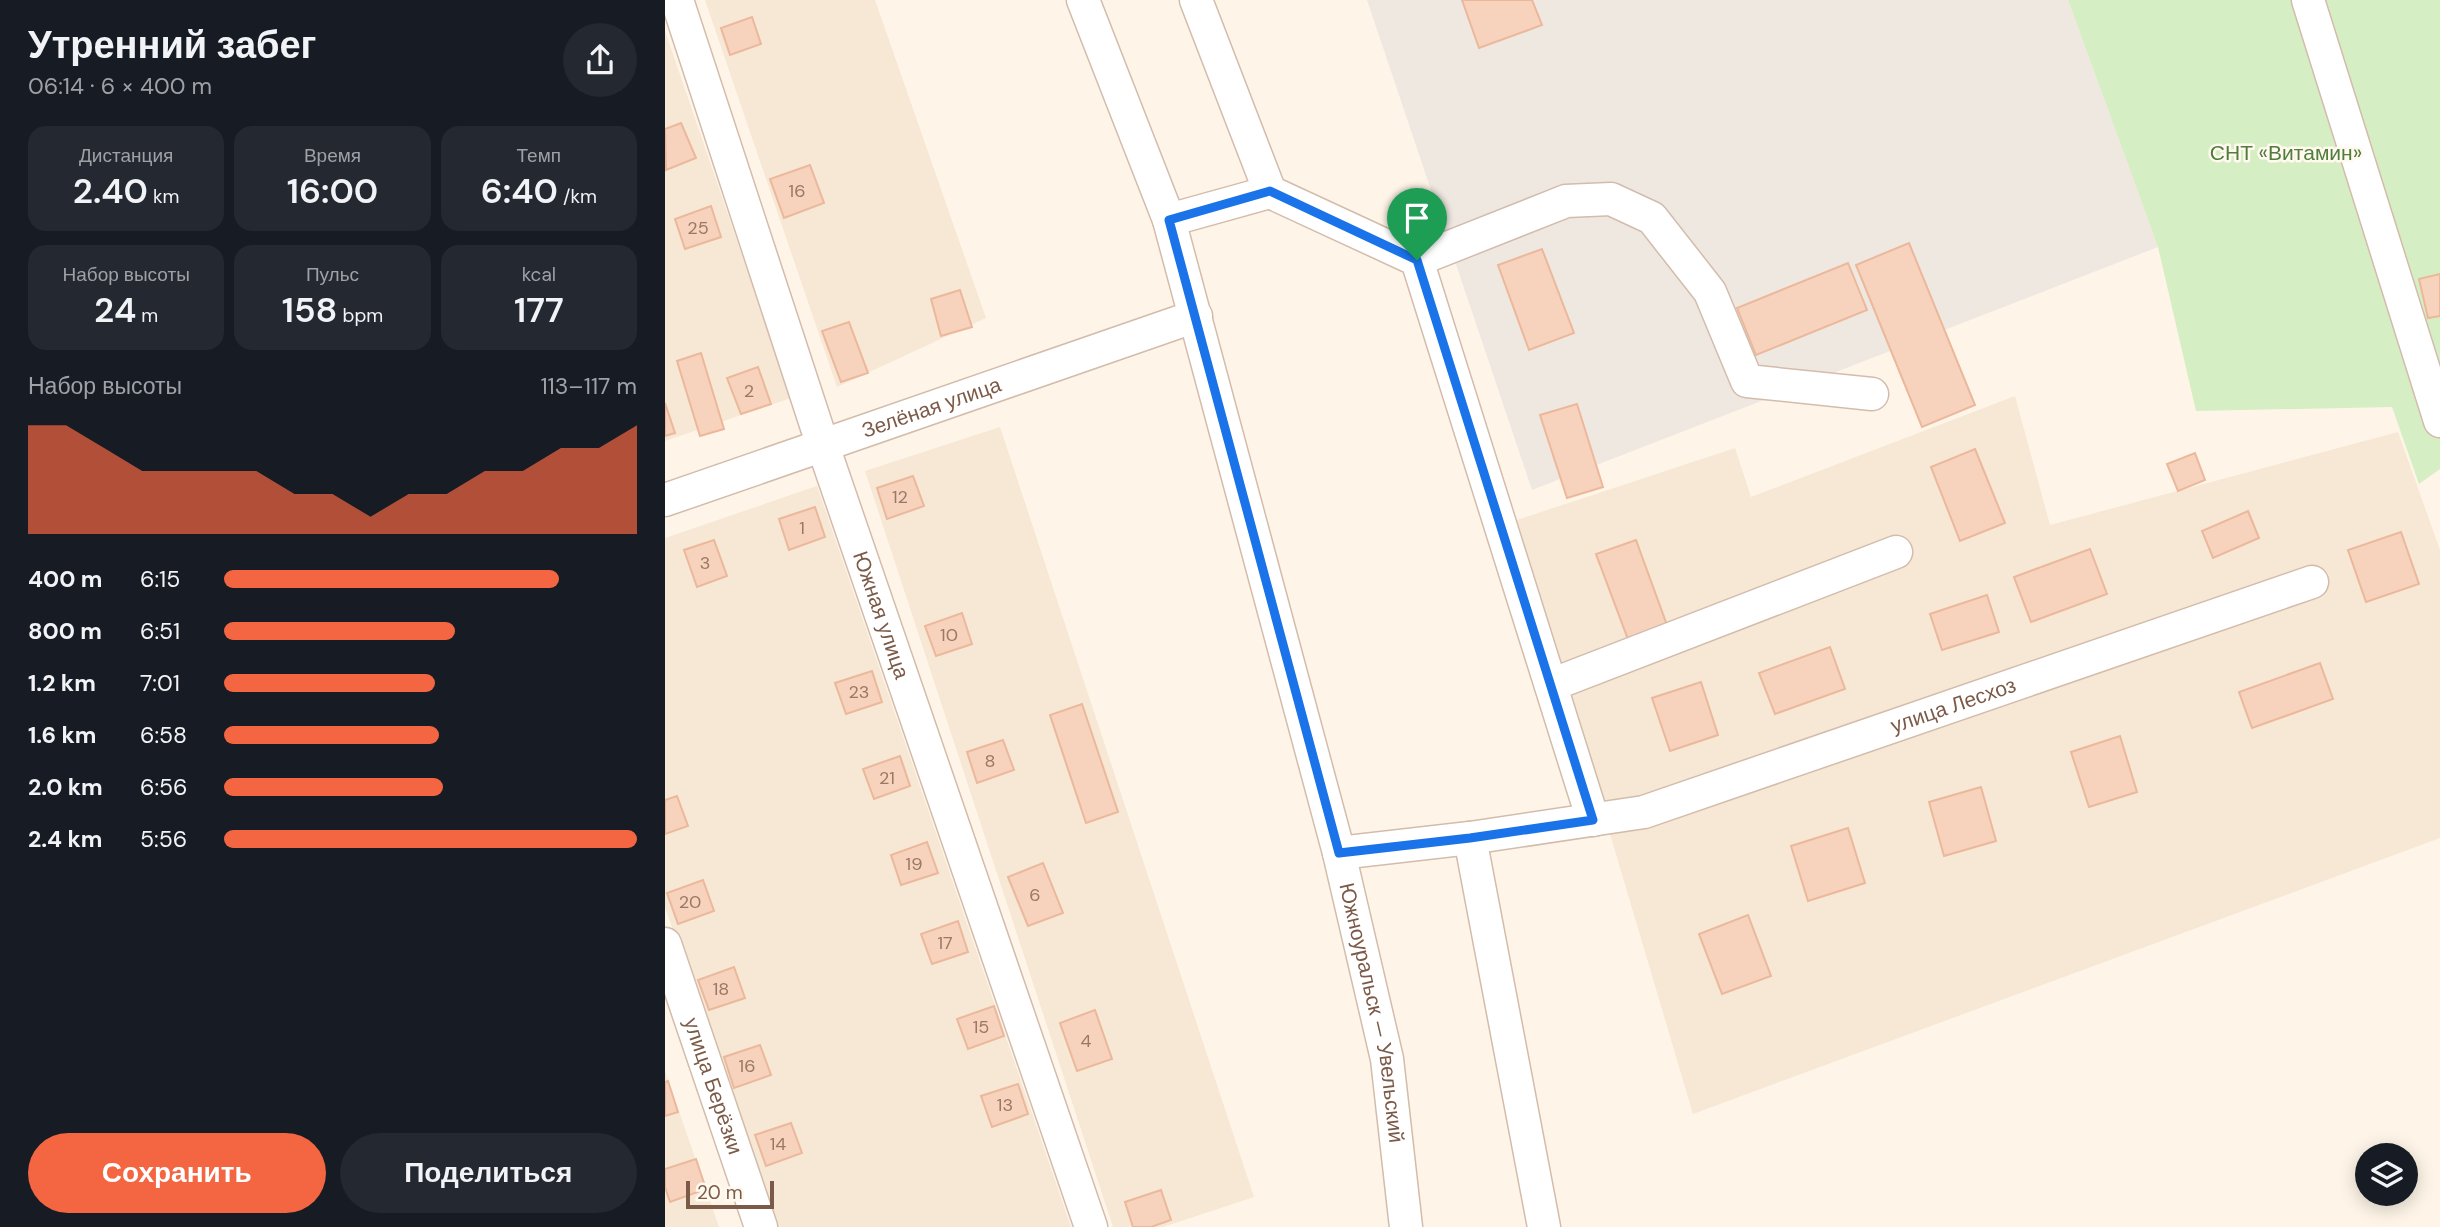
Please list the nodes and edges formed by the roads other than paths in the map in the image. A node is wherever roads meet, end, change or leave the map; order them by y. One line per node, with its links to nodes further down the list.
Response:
1 (677, 0): 11 (street, Южная улица)
2 (1083, 0): 6 (street, Южноуральск — Увельский)
3 (1196, 0): 5 (street)
4 (2308, 0): 10 (street)
5 (1270, 191): 6 (street); 7 (street)
6 (1169, 220): 8 (street, Южноуральск — Увельский)
7 (1417, 260): 9 (street); 15 (street)
8 (1196, 316): 11 (street, Зелёная улица); 18 (street, Южноуральск — Увельский)
9 (1871, 394)
10 (2440, 421)
11 (823, 446): 12 (street, Зелёная улица); 21 (street, Южная улица)
12 (665, 500)
13 (1896, 552): 15 (street)
14 (2312, 582): 16 (street, улица Лесхоз)
15 (1551, 685): 16 (street)
16 (1593, 820): 17 (street, улица Лесхоз)
17 (1470, 838): 18 (street, улица Лесхоз); 23 (street)
18 (1339, 853): 22 (street, Южноуральск — Увельский)
19 (665, 944): 20 (street, улица Берёзки)
20 (761, 1227)
21 (1091, 1227)
22 (1406, 1227)
23 (1544, 1227)

